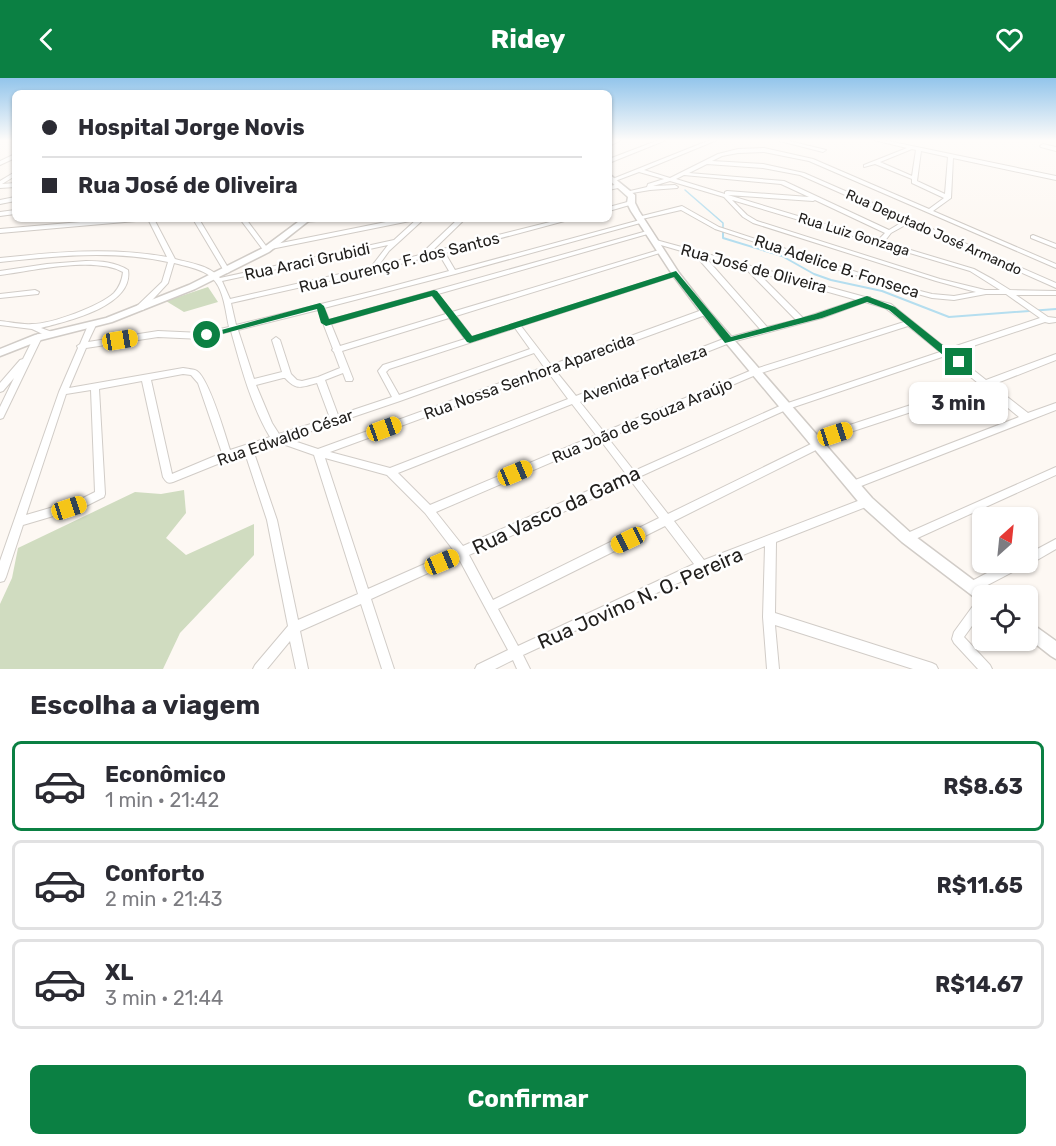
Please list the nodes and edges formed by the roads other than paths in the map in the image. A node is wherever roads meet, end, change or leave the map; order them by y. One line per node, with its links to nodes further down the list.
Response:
1 (645, 168): 10 (street)
2 (696, 168): 11 (street)
3 (772, 168): 9 (street, Rua Deputado José Armando)
4 (828, 168): 27 (street)
5 (889, 168): 13 (street)
6 (914, 168): 13 (street)
7 (950, 168): 25 (street)
8 (1006, 168): 14 (street)
9 (781, 169): 17 (street); 31 (street, Rua Deputado José Armando)
10 (639, 170): 12 (street); 16 (street, Rua Luiz Gonzaga)
11 (685, 174): 16 (street); 17 (street)
12 (612, 178)
13 (914, 178): 25 (street)
14 (1056, 178)
15 (612, 179): 18 (main road)
16 (672, 179): 21 (street); 22 (street, Rua Luiz Gonzaga)
17 (782, 182): 26 (street)
18 (620, 186): 19 (street); 23 (main road)
19 (612, 187)
20 (675, 187): 21 (street)
21 (650, 188): 23 (street)
22 (714, 192): 24 (street, Rua Luiz Gonzaga); 26 (street)
23 (628, 193): 28 (main road)
24 (724, 195): 48 (street, Rua Luiz Gonzaga); 70 (street)
25 (948, 198): 30 (street)
26 (818, 199): 45 (street)
27 (907, 202): 30 (street); 31 (street)
28 (631, 203): 29 (street); 32 (main road)
29 (612, 208)
30 (929, 211): 59 (street)
31 (889, 212): 33 (street, Rua Deputado José Armando)
32 (641, 219): 44 (main road); 64 (street); 70 (street, Rua Adelice B. Fonseca)
33 (909, 221): 45 (street); 67 (street, Rua Deputado José Armando)
34 (102, 222): 43 (street)
35 (153, 222): 57 (street)
36 (198, 222): 62 (street)
37 (246, 222): 51 (street)
38 (302, 222): 51 (main road)
39 (396, 222): 51 (street)
40 (418, 222): 47 (street)
41 (459, 222): 55 (street)
42 (557, 222): 53 (street, Rua Lourenço F. dos Santos)
43 (0, 231)
44 (649, 232): 49 (main road); 69 (street)
45 (889, 232): 48 (street)
46 (1032, 237): 50 (street)
47 (395, 242): 61 (street); 66 (street, Rua Araci Grubidi)
48 (880, 242): 72 (street, Rua Luiz Gonzaga)
49 (658, 246): 54 (street, Rua José de Oliveira); 65 (main road); 79 (street)
50 (1056, 246)
51 (268, 249): 62 (main road)
52 (90, 252): 56 (street); 57 (street); 58 (street)
53 (441, 252): 55 (street, Rua Lourenço F. dos Santos); 64 (street)
54 (697, 253): 60 (street, Rua José de Oliveira); 91 (street)
55 (423, 256): 61 (street, Rua Lourenço F. dos Santos)
56 (0, 260)
57 (172, 260): 66 (street); 77 (street)
58 (80, 264): 63 (street); 89 (street)
59 (1056, 266)
60 (749, 268): 74 (street, Rua José de Oliveira); 82 (street)
61 (373, 269): 75 (street, Rua Lourenço F. dos Santos)
62 (227, 271): 66 (main road)
63 (0, 273)
64 (453, 273): 76 (street)
65 (676, 274): 78 (main road); 87 (street)
66 (217, 278): 75 (street); 77 (main road)
67 (1056, 286)
68 (35, 292): 73 (street)
69 (434, 292): 79 (street); 84 (street)
70 (986, 292): 72 (street, Rua Adelice B. Fonseca)
71 (1056, 293): 72 (street, Rua Adelice B. Fonseca)
72 (1009, 294): 80 (street, Rua Luiz Gonzaga)
73 (0, 296)
74 (867, 298): 82 (street); 85 (street, Rua José de Oliveira)
75 (227, 302): 90 (street)
76 (320, 306): 84 (street); 90 (street)
77 (139, 309): 86 (main road)
78 (705, 312): 95 (main road); 104 (street, Rua Nossa Senhora Aparecida)
79 (450, 314): 94 (street); 97 (street)
80 (1046, 319): 81 (street); 88 (street, Rua Luiz Gonzaga); 99 (street, Rua Vasco da Gama)
81 (1056, 320)
82 (802, 321): 91 (street)
83 (0, 323): 89 (street)
84 (326, 323): 97 (street)
85 (910, 323): 99 (street, Rua José de Oliveira); 105 (street, Rua João de Souza Araújo)
86 (92, 325): 92 (main road); 96 (street)
87 (516, 325): 94 (street); 98 (street)
88 (1056, 326)
89 (33, 327): 92 (street)
90 (233, 327): 96 (street); 110 (street)
91 (766, 331): 95 (street)
92 (43, 335): 100 (main road); 101 (street)
93 (276, 340): 106 (street)
94 (470, 340): 115 (street)
95 (729, 340): 105 (main road, Avenida Fortaleza); 116 (street, Avenida Fortaleza)
96 (81, 346): 114 (street)
97 (336, 350): 103 (street)
98 (535, 350): 104 (street); 115 (street, Rua Edwaldo César)
99 (946, 351): 111 (street, Rua José de Oliveira); 118 (street, Rua Vasco da Gama)
100 (0, 353)
101 (29, 355): 113 (street); 119 (street)
102 (1056, 357): 111 (street)
103 (345, 369): 108 (street); 109 (street)
104 (551, 369): 116 (street); 126 (street, Rua Nossa Senhora Aparecida)
105 (755, 372): 118 (main road, Avenida Fortaleza); 122 (street, Rua João de Souza Araújo)
106 (287, 375): 108 (street); 110 (street)
107 (146, 378): 112 (street); 127 (street); 127 (street, Rua Edwaldo César)
108 (320, 379): 121 (street)
109 (349, 379)
110 (252, 383): 123 (street)
111 (985, 384): 120 (street, Rua José de Oliveira); 124 (street)
112 (95, 386): 114 (street); 135 (street)
113 (0, 389)
114 (63, 392): 135 (street)
115 (397, 399): 121 (street, Rua Edwaldo César)
116 (574, 400): 122 (street); 129 (street, Avenida Fortaleza)
117 (1056, 406): 120 (street)
118 (785, 407): 124 (main road, Avenida Fortaleza); 130 (street, Rua Vasco da Gama)
119 (0, 416)
120 (1026, 417): 131 (street)
121 (335, 420): 123 (street, Rua Edwaldo César)
122 (601, 436): 130 (street); 133 (street, Rua João de Souza Araújo)
123 (278, 439): 125 (street, Rua Edwaldo César); 126 (street)
124 (815, 443): 131 (main road, Avenida Fortaleza); 134 (street)
125 (248, 448): 127 (street, Rua Edwaldo César); 150 (street)
126 (318, 453): 129 (street); 146 (street)
127 (227, 455)
128 (1056, 471): 136 (street)
129 (390, 472): 133 (street)
130 (631, 476): 134 (street); 139 (street, Rua Vasco da Gama)
131 (853, 485): 132 (main road, Avenida Fortaleza)
132 (867, 502): 136 (main road, Avenida Fortaleza); 137 (street, Rua Jovino N. O. Pereira)
133 (429, 510): 139 (street)
134 (668, 521): 141 (street); 147 (street)
135 (20, 522): 143 (street)
136 (907, 538): 145 (main road, Avenida Fortaleza)
137 (771, 540): 141 (street, Rua Jovino N. O. Pereira); 148 (street)
138 (1056, 544): 140 (street)
139 (462, 554): 146 (street, Rua Vasco da Gama); 147 (street)
140 (1038, 554)
141 (702, 566): 153 (street, Rua Jovino N. O. Pereira)
142 (1004, 573): 144 (street)
143 (0, 577)
144 (987, 585)
145 (972, 587)
146 (365, 595): 150 (street, Rua Vasco da Gama); 156 (street)
147 (489, 607): 153 (street)
148 (769, 617): 159 (street); 160 (street)
149 (972, 617): 161 (street)
150 (294, 628): 154 (street); 155 (street)
151 (1038, 635): 152 (main road)
152 (1053, 644)
153 (515, 654): 157 (street, Rua Jovino N. O. Pereira); 158 (street)
154 (303, 668)
155 (259, 669)
156 (388, 669)
157 (481, 669)
158 (524, 669)
159 (773, 669)
160 (932, 669)
161 (987, 669)

